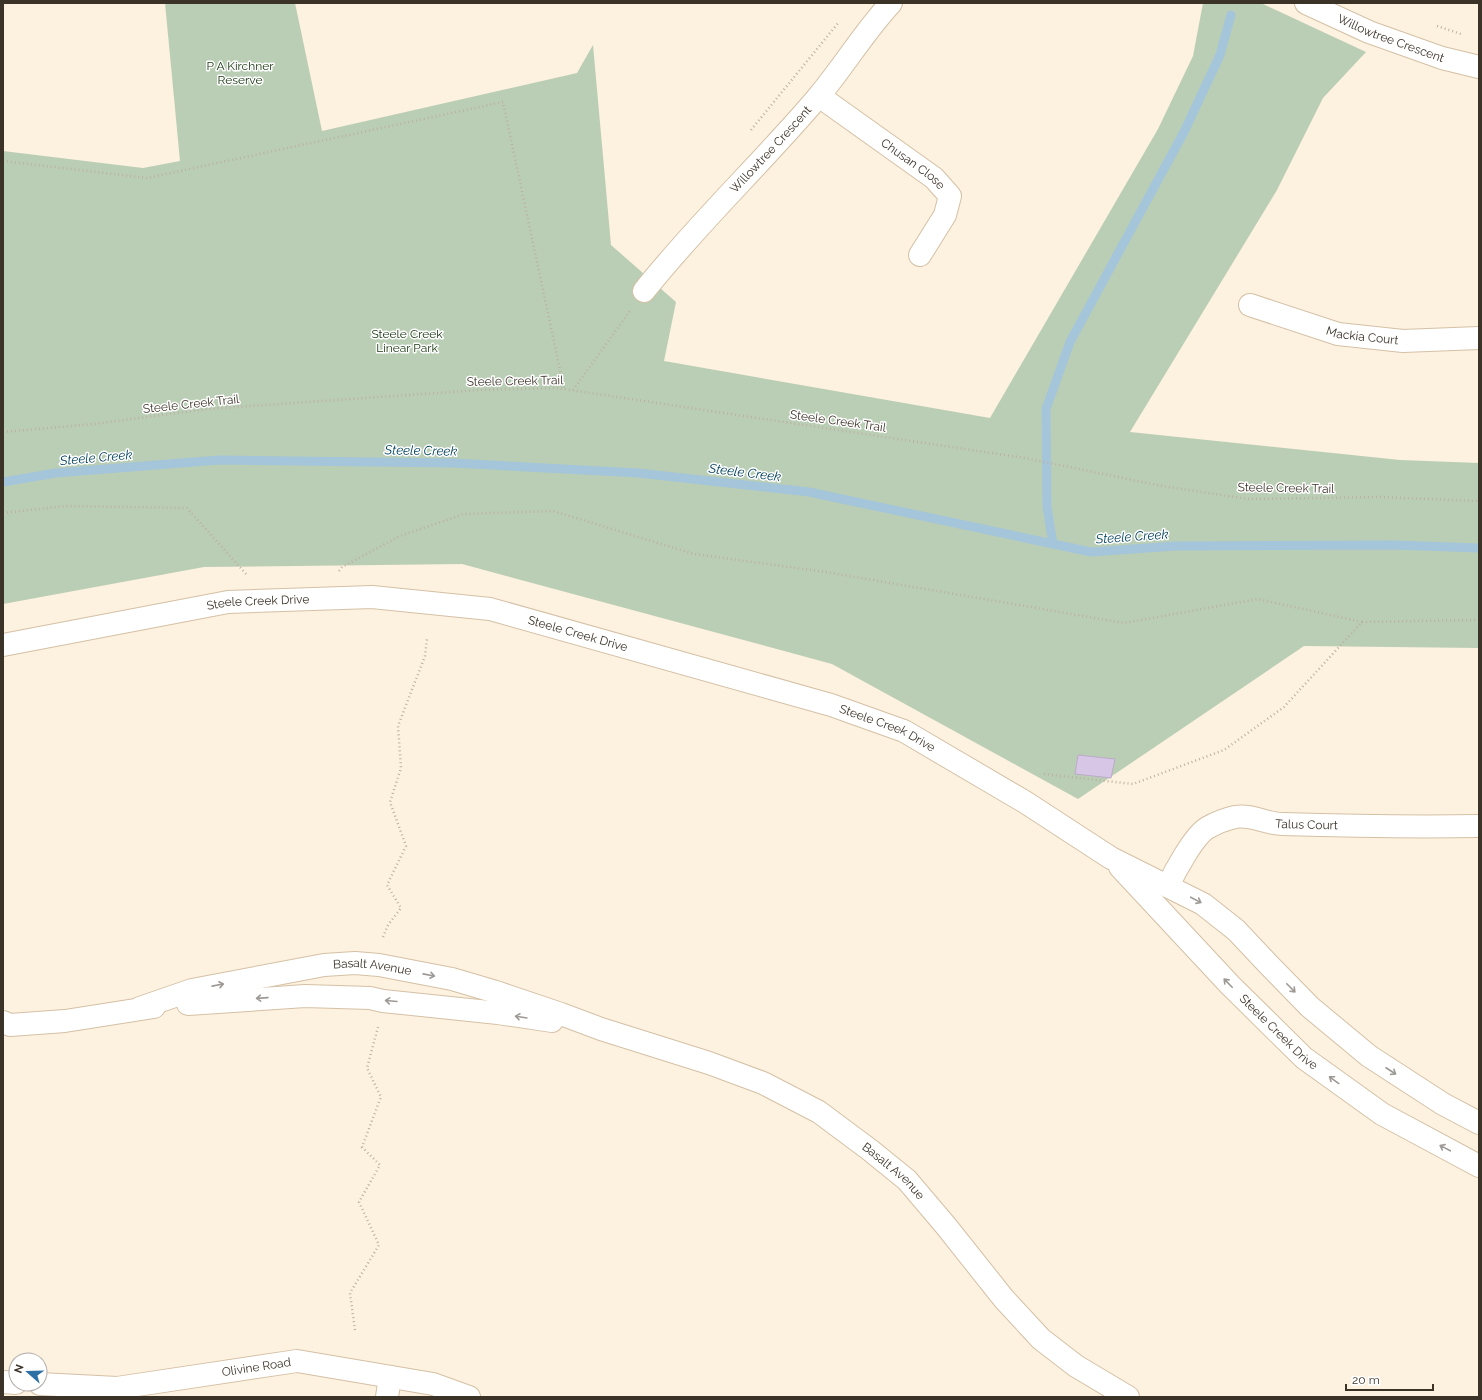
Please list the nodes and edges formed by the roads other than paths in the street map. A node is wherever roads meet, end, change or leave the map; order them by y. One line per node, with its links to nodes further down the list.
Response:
1 (891, 3): 4 (street, Willowtree Crescent)
2 (1306, 3): 3 (street, Willowtree Crescent)
3 (1479, 67)
4 (819, 96): 5 (street, Chusan Close); 6 (street, Willowtree Crescent)
5 (920, 255)
6 (644, 291)
7 (1250, 305): 8 (street, Mackia Court)
8 (1479, 338)
9 (3, 645): 11 (street, Steele Creek Drive)
10 (1479, 826): 12 (street, Talus Court)
11 (1111, 858): 12 (street, Steele Creek Drive); 17 (street, Steele Creek Drive, one-way to 11)
12 (1168, 886): 16 (street, Steele Creek Drive, one-way to 16)
13 (140, 1008): 14 (street, Basalt Avenue); 15 (street, Basalt Avenue, one-way to 13); 15 (street, Basalt Avenue, one-way to 15)
14 (3, 1022)
15 (601, 1029): 21 (street, Basalt Avenue)
16 (1479, 1123)
17 (1479, 1166)
18 (389, 1387): 19 (street, Olivine Road); 20 (street, Olivine Road)
19 (48, 1388)
20 (469, 1397)
21 (1128, 1397)

